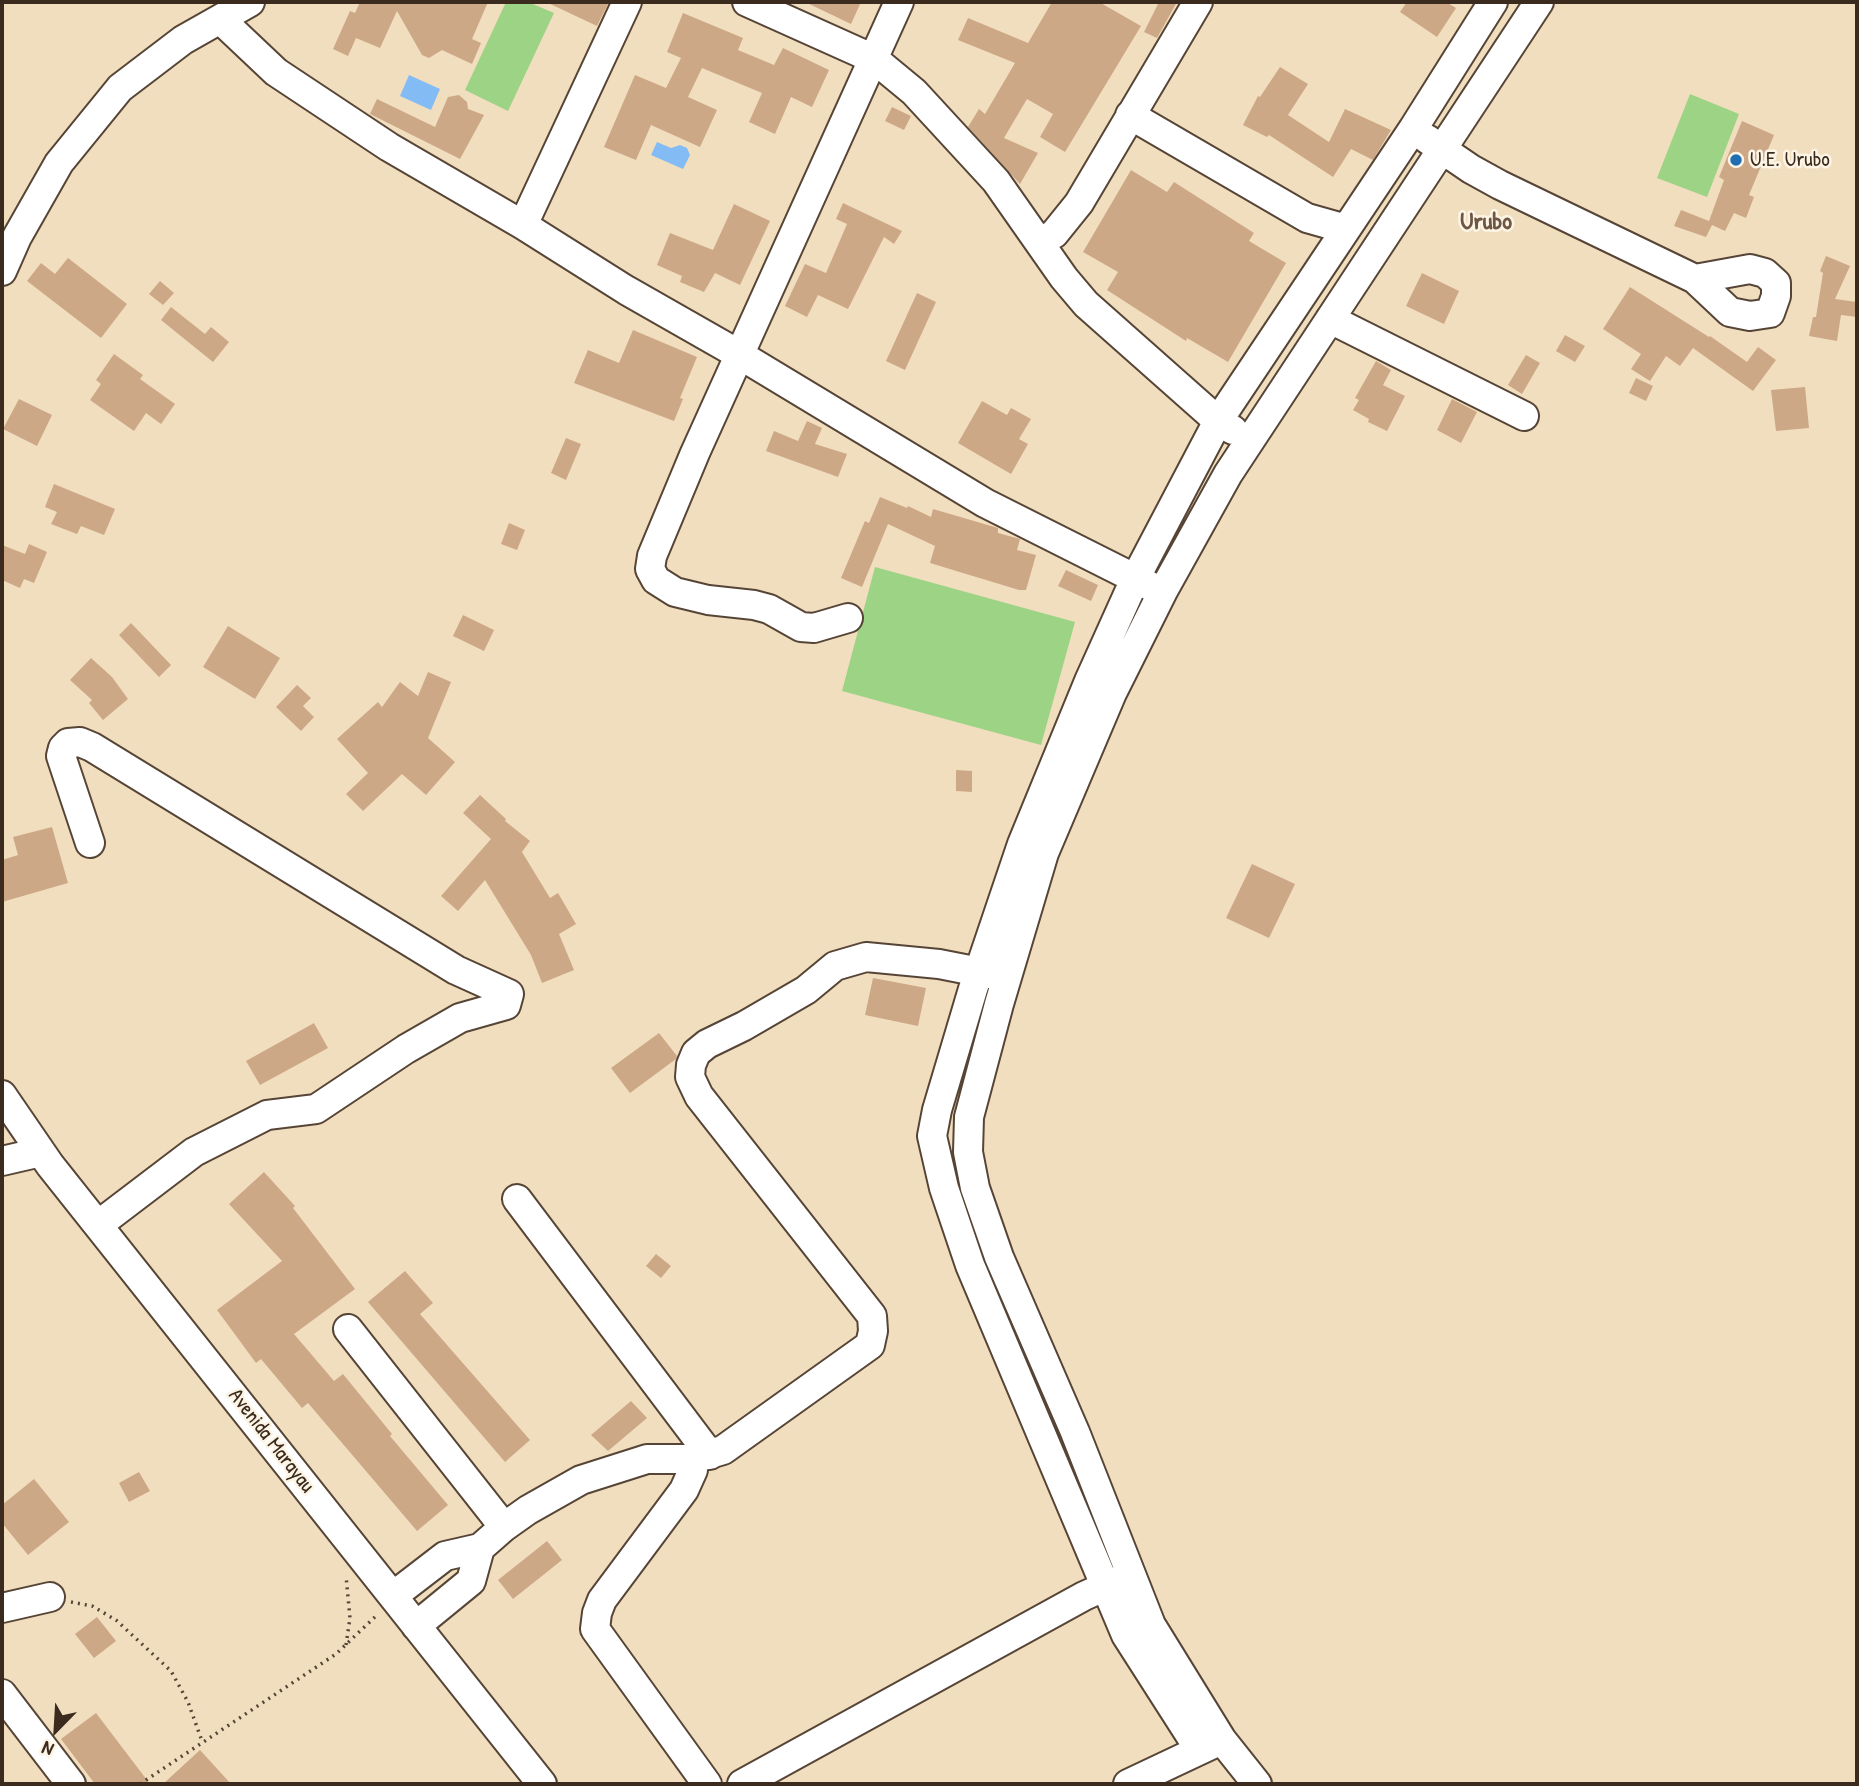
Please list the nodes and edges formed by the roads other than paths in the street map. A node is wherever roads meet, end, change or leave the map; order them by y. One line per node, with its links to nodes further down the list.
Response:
1 (250, 2): 8 (street)
2 (627, 2): 13 (street)
3 (747, 2): 9 (street)
4 (899, 2): 9 (street)
5 (1198, 2): 10 (street)
6 (1493, 2): 11 (street)
7 (1539, 2): 12 (street)
8 (220, 20): 13 (street); 16 (street)
9 (874, 60): 15 (street); 19 (street)
10 (1130, 115): 14 (street); 15 (street)
11 (1413, 129): 12 (street); 14 (street)
12 (1441, 149): 17 (street); 18 (street)
13 (523, 225): 19 (street)
14 (1346, 229): 21 (street)
15 (1039, 242): 21 (street)
16 (2, 271)
17 (1695, 279)
18 (1330, 319): 20 (street); 22 (street)
19 (740, 355): 23 (street); 25 (street)
20 (1524, 416)
21 (1218, 421): 22 (street); 23 (street)
22 (1250, 440): 24 (street)
23 (1135, 579): 24 (street); 28 (street)
24 (1163, 592): 29 (street)
25 (848, 618)
26 (90, 843): 27 (street)
27 (456, 970): 30 (street); 30 (street)
28 (979, 971): 29 (street); 37 (street); 41 (street)
29 (1006, 978): 40 (street)
30 (460, 1018): 35 (street)
31 (2, 1095): 32 (street, Avenida Marayau)
32 (41, 1152): 33 (street); 35 (street, Avenida Marayau)
33 (2, 1161)
34 (517, 1199): 37 (street)
35 (98, 1225): 42 (street, Avenida Marayau)
36 (348, 1329): 38 (street)
37 (701, 1457): 38 (street); 50 (street)
38 (504, 1527): 39 (street)
39 (480, 1548): 42 (street); 45 (street)
40 (1131, 1575): 41 (street); 47 (street)
41 (1106, 1587): 47 (street); 51 (street)
42 (393, 1596): 45 (street, Avenida Marayau)
43 (50, 1597): 44 (street)
44 (2, 1608)
45 (416, 1626): 49 (street, Avenida Marayau)
46 (2, 1694): 48 (street)
47 (1210, 1744): 52 (street); 53 (street)
48 (71, 1784)
49 (542, 1784)
50 (707, 1784)
51 (742, 1784)
52 (1128, 1784)
53 (1256, 1784)

